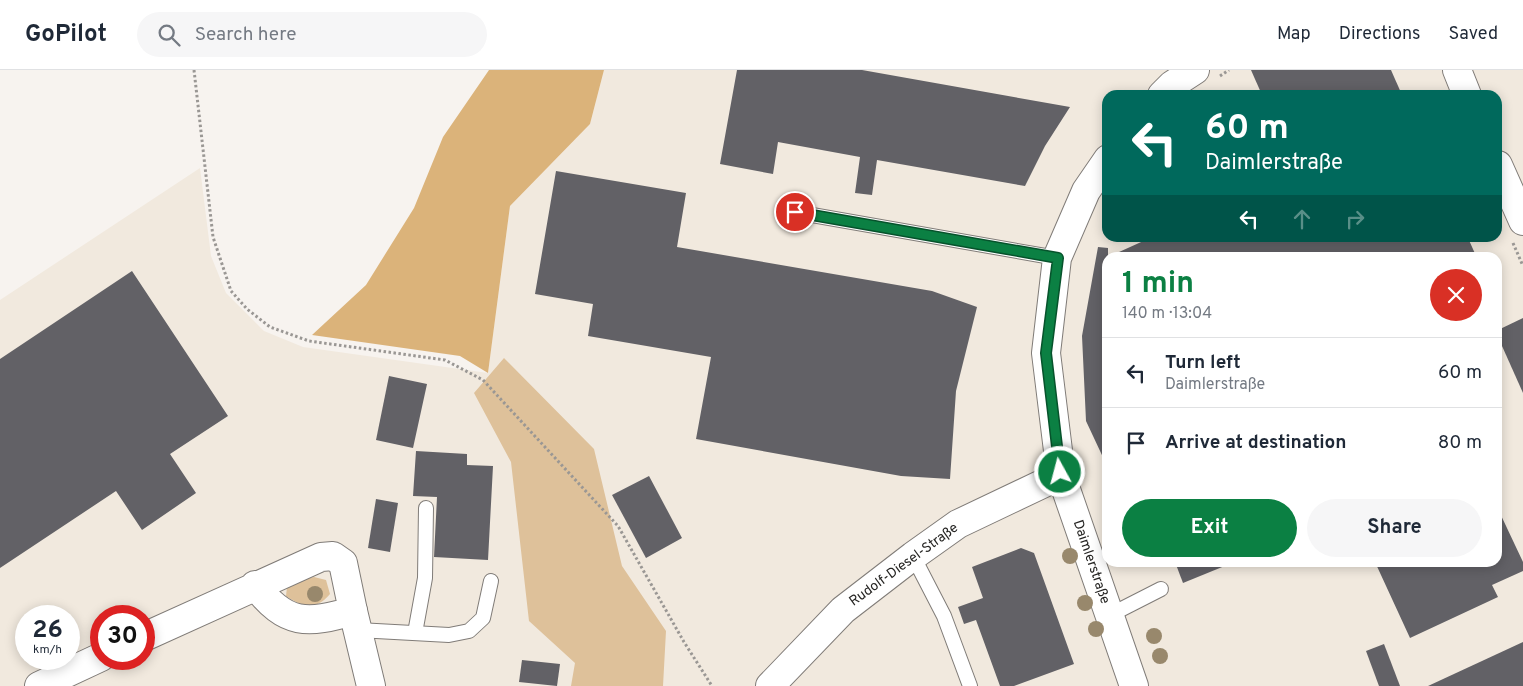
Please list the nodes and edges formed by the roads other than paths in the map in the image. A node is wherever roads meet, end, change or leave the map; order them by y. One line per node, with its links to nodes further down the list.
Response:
1 (1195, 70): 3 (street)
2 (1457, 70): 4 (street)
3 (1167, 90)
4 (1465, 90)
5 (1102, 168): 9 (street, Daimlerstraße)
6 (1502, 174): 8 (street)
7 (795, 212): 9 (lane)
8 (1523, 221)
9 (1058, 258): 10 (street, Daimlerstraße)
10 (1061, 476): 12 (street, Rudolf-Diesel-Straße); 16 (street, Daimlerstraße)
11 (426, 508): 19 (lane)
12 (913, 556): 23 (street, Rudolf-Diesel-Straße); 24 (lane)
13 (490, 581): 19 (lane)
14 (255, 585): 17 (street); 17 (street); 18 (street)
15 (1161, 589): 16 (lane)
16 (1110, 615): 25 (street, Daimlerstraße)
17 (356, 621): 19 (lane); 22 (street)
18 (155, 633)
19 (415, 633)
20 (90, 662): 21 (street)
21 (39, 686)
22 (372, 686)
23 (770, 686)
24 (970, 686)
25 (1134, 686)

